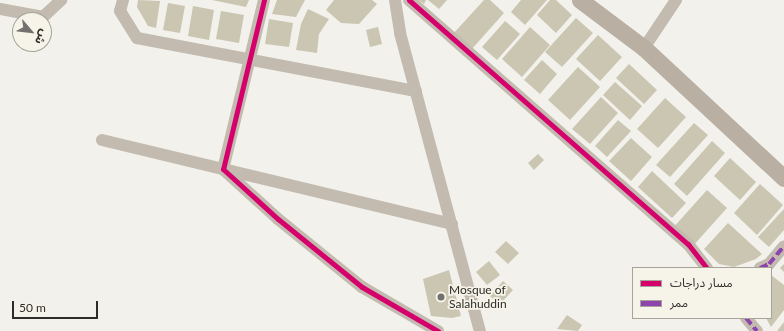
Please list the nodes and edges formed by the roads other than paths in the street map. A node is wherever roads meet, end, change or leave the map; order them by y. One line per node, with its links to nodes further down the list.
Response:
1 (61, 0): 8 (street)
2 (123, 0): 10 (street)
3 (264, 0): 10 (street)
4 (395, 0): 11 (street)
5 (409, 0): 17 (street)
6 (580, 0): 9 (street)
7 (676, 0): 9 (street)
8 (0, 9)
9 (644, 48): 14 (street)
10 (249, 59): 11 (street); 13 (street)
11 (416, 91): 15 (street)
12 (102, 140): 13 (street)
13 (223, 169): 15 (street); 20 (street)
14 (784, 178)
15 (452, 224): 21 (street)
16 (784, 246): 18 (street)
17 (706, 267)
18 (762, 267)
19 (747, 319): 22 (street)
20 (438, 331)
21 (480, 331)
22 (756, 331)

